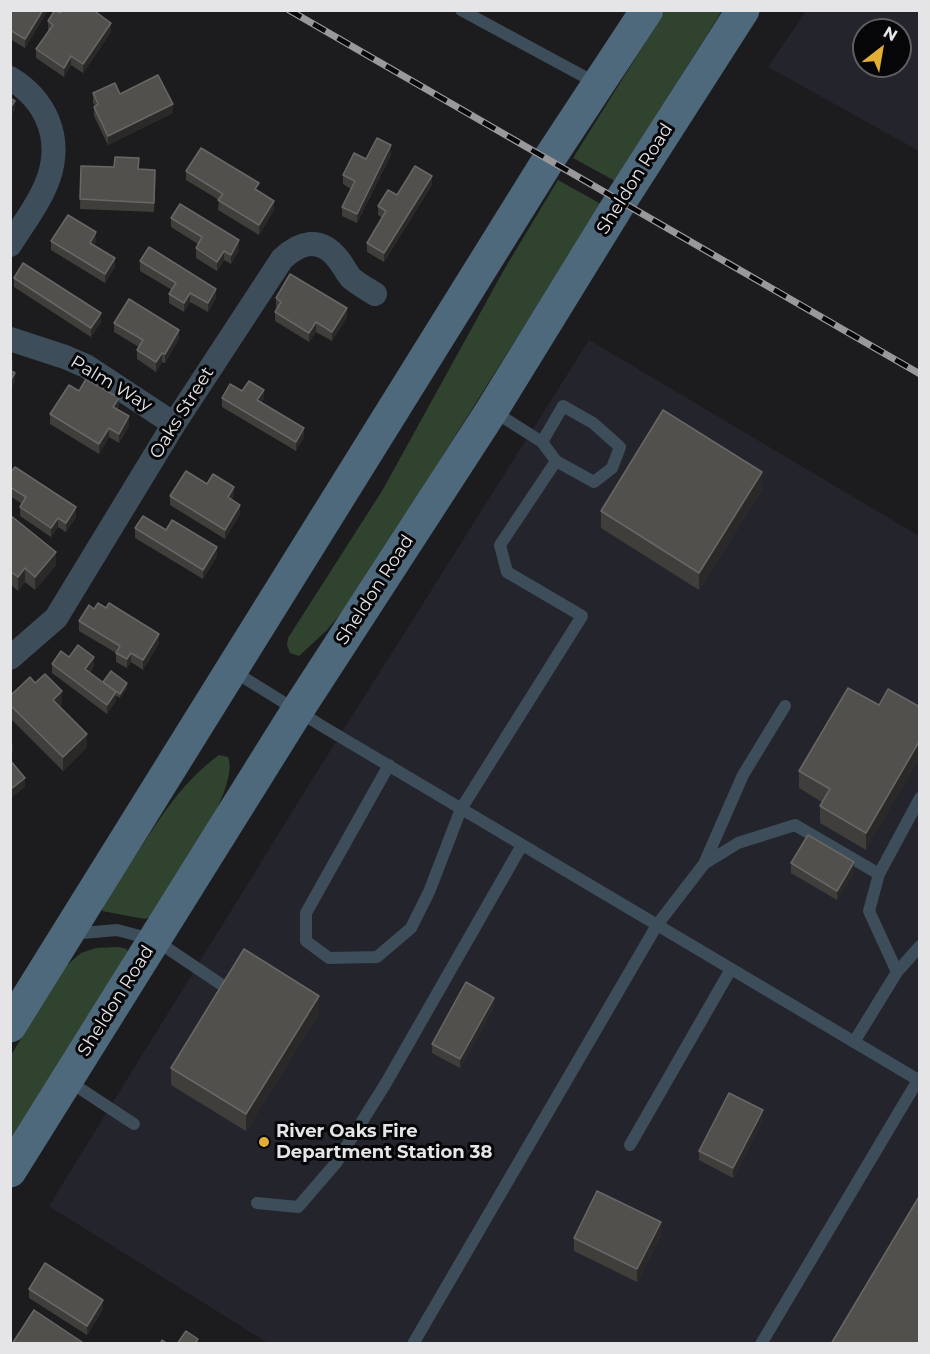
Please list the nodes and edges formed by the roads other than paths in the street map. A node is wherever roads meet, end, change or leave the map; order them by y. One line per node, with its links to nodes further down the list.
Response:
1 (461, 10): 5 (lane)
2 (647, 10): 5 (main road)
3 (743, 10): 9 (main road, Sheldon Road)
4 (10, 78): 6 (street)
5 (599, 85): 14 (main road)
6 (10, 245)
7 (375, 294): 10 (street, Oaks Street)
8 (10, 339): 10 (street, Palm Way)
9 (492, 410): 11 (lane); 16 (main road, Sheldon Road)
10 (174, 424): 13 (street, Oaks Street)
11 (542, 442): 12 (lane); 12 (lane)
12 (556, 461): 19 (lane)
13 (10, 658)
14 (231, 670): 16 (lane); 24 (main road)
15 (785, 706): 21 (lane)
16 (297, 711): 17 (lane); 25 (main road, Sheldon Road)
17 (389, 765): 19 (lane); 19 (lane)
18 (920, 798): 22 (lane)
19 (461, 809): 20 (lane)
20 (522, 845): 23 (lane); 37 (lane)
21 (704, 864): 22 (lane); 23 (lane)
22 (879, 874): 28 (lane)
23 (657, 925): 27 (lane); 38 (lane)
24 (67, 935): 25 (lane); 30 (main road)
25 (155, 940): 29 (lane); 32 (main road, Sheldon Road)
26 (920, 946): 28 (lane)
27 (731, 969): 31 (lane); 35 (lane)
28 (897, 972): 31 (lane)
29 (222, 985)
30 (10, 1026)
31 (854, 1042): 33 (lane)
32 (67, 1080): 34 (lane); 36 (main road, Sheldon Road)
33 (919, 1081): 39 (lane)
34 (134, 1124)
35 (630, 1145)
36 (10, 1172)
37 (257, 1203)
38 (413, 1344)
39 (761, 1344)

